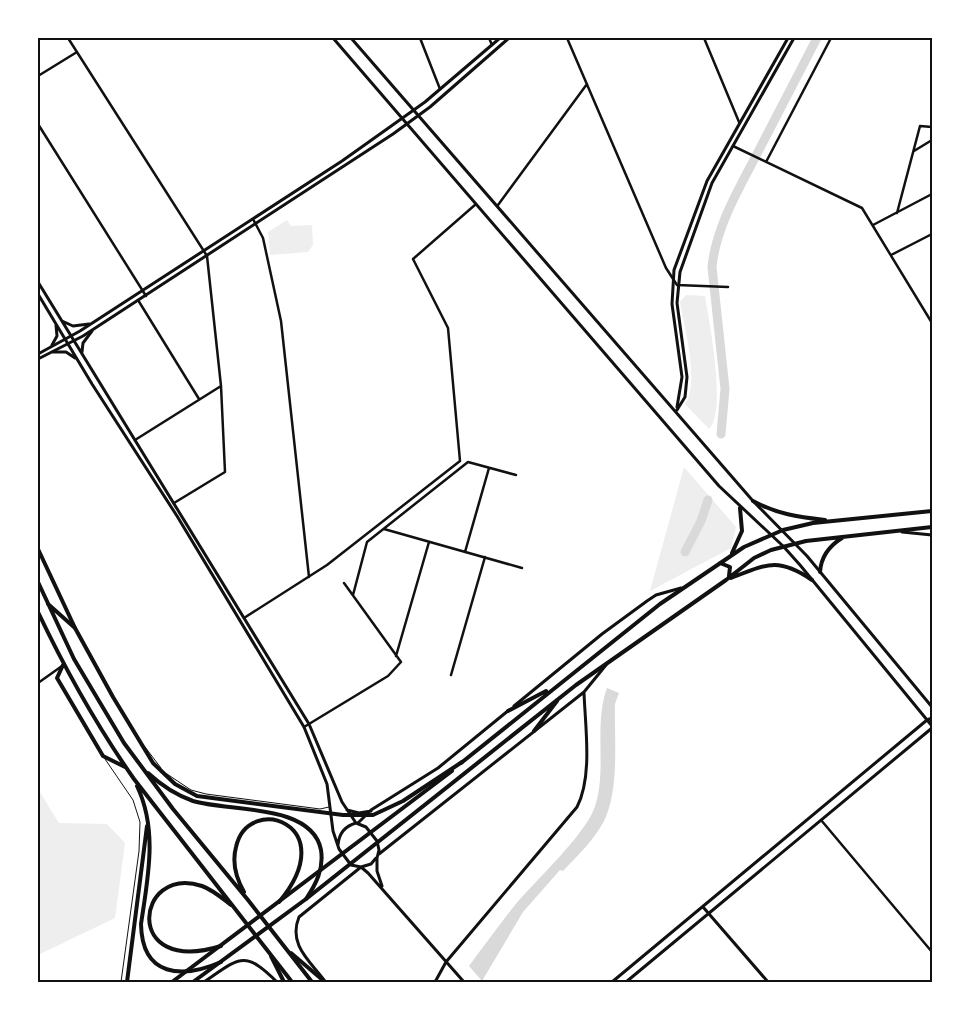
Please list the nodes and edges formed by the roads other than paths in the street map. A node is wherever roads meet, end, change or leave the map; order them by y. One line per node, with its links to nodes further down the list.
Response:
1 (68, 38): 14 (street)
2 (333, 38): 20 (main road)
3 (352, 38): 18 (main road)
4 (420, 38): 17 (street)
5 (489, 38): 13 (street)
6 (500, 38): 13 (main road)
7 (509, 38): 19 (main road)
8 (567, 38): 16 (street)
9 (704, 38): 21 (street)
10 (788, 38): 21 (main road)
11 (794, 38): 27 (main road)
12 (831, 38): 29 (street)
13 (492, 45): 17 (main road)
14 (77, 52): 15 (street); 38 (street)
15 (38, 76)
16 (587, 84): 32 (street); 41 (street)
17 (440, 89): 18 (main road)
18 (414, 110): 19 (main road); 20 (main road)
19 (419, 115): 23 (main road); 32 (main road)
20 (402, 119): 23 (main road); 34 (main road)
21 (739, 122): 26 (main road)
22 (38, 124): 46 (street)
23 (406, 124): 31 (main road); 35 (main road)
24 (932, 127): 28 (street)
25 (932, 140): 28 (street)
26 (727, 143): 27 (street); 41 (main road)
27 (732, 145): 29 (street); 43 (main road)
28 (913, 152): 33 (street)
29 (766, 162): 36 (street)
30 (932, 194): 33 (street)
31 (476, 204): 73 (main road); 93 (street)
32 (498, 205): 67 (main road)
33 (897, 213): 36 (street)
34 (253, 218): 35 (street); 38 (main road)
35 (256, 224): 40 (main road); 93 (street)
36 (873, 225): 39 (street)
37 (932, 234): 39 (street)
38 (203, 251): 40 (street); 46 (main road)
39 (891, 255): 53 (street)
40 (207, 256): 48 (main road); 65 (street)
41 (673, 278): 43 (street); 67 (main road)
42 (38, 282): 45 (main road)
43 (678, 285): 44 (street); 67 (main road)
44 (728, 287)
45 (42, 289): 47 (main road); 50 (main road)
46 (142, 290): 48 (street); 52 (main road)
47 (38, 293): 51 (main road)
48 (146, 296): 49 (main road)
49 (138, 300): 54 (main road); 66 (street)
50 (61, 320): 52 (main road); 55 (main road)
51 (55, 322): 56 (main road); 59 (main road)
52 (92, 323): 55 (main road)
53 (932, 323)
54 (95, 328): 57 (main road); 62 (main road)
55 (71, 336): 56 (main road); 57 (main road)
56 (66, 339): 58 (main road); 59 (main road)
57 (74, 341): 58 (main road); 62 (main road)
58 (68, 344): 60 (main road); 64 (main road)
59 (50, 348): 61 (main road)
60 (52, 352): 63 (main road); 64 (main road)
61 (38, 354)
62 (82, 355): 68 (main road)
63 (38, 359)
64 (76, 359): 103 (main road)
65 (220, 386): 66 (street); 72 (street)
66 (200, 399): 68 (street)
67 (676, 410): 71 (main road)
68 (134, 440): 72 (main road)
69 (489, 468): 70 (street); 77 (street); 87 (street)
70 (516, 475)
71 (753, 501): 75 (main road); 78 (main road)
72 (174, 503): 102 (main road)
73 (740, 508): 80 (main road); 88 (main road)
74 (932, 510): 75 (main road)
75 (832, 521): 78 (main road)
76 (932, 527): 79 (main road)
77 (384, 528): 83 (street); 99 (street)
78 (783, 530): 80 (main road); 84 (main road)
79 (896, 531): 81 (main road); 82 (main road)
80 (771, 534): 85 (main road); 88 (main road)
81 (932, 535)
82 (845, 536): 84 (main road); 92 (main road)
83 (430, 542): 87 (street); 105 (street)
84 (796, 543): 85 (main road); 92 (main road)
85 (783, 546): 94 (main road); 95 (main road)
86 (38, 549): 104 (main road)
87 (465, 552): 89 (street)
88 (732, 554): 90 (main road)
89 (485, 558): 91 (street); 108 (street)
90 (718, 563): 94 (main road); 98 (main road)
91 (522, 568)
92 (820, 572): 113 (main road)
93 (309, 577): 102 (street)
94 (726, 580): 95 (main road); 107 (main road)
95 (812, 580): 116 (main road)
96 (38, 582): 100 (main road)
97 (344, 583): 99 (street)
98 (681, 588): 110 (main road); 114 (main road)
99 (353, 595): 105 (street)
100 (48, 604): 104 (main road); 124 (main road)
101 (38, 612): 106 (main road)
102 (243, 618): 103 (street); 117 (main road)
103 (239, 621): 118 (main road)
104 (75, 628): 121 (main road)
105 (396, 656): 117 (street)
106 (63, 665): 109 (street); 122 (main road); 125 (main road)
107 (607, 665): 111 (main road); 112 (main road)
108 (451, 675)
109 (38, 683)
110 (555, 687): 114 (main road); 123 (main road)
111 (584, 692): 120 (main road); 148 (main road)
112 (561, 696): 120 (main road); 137 (main road)
113 (932, 706)
114 (508, 711): 129 (main road)
115 (932, 718): 116 (main road)
116 (927, 720): 119 (main road); 140 (main road)
117 (309, 724): 118 (street); 128 (main road)
118 (304, 727): 127 (main road)
119 (932, 727): 131 (main road)
120 (534, 731): 134 (main road)
121 (134, 732): 123 (main road); 127 (lane)
122 (103, 756): 125 (main road); 149 (lane)
123 (462, 762): 139 (main road)
124 (138, 763): 137 (main road); 138 (main road)
125 (126, 767): 126 (main road)
126 (134, 779): 130 (main road); 141 (main road)
127 (331, 805): 133 (main road)
128 (346, 810): 129 (main road); 132 (main road)
129 (371, 810): 132 (main road)
130 (148, 819): 147 (main road); 150 (main road)
131 (822, 820): 142 (main road); 146 (street)
132 (357, 823): 133 (main road); 134 (main road)
133 (339, 849): 135 (main road)
134 (378, 856): 135 (main road); 136 (main road)
135 (362, 867): 136 (main road); 158 (main road)
136 (383, 889): 148 (main road)
137 (306, 899): 147 (main road)
138 (248, 900): 139 (main road); 143 (main road)
139 (279, 902): 144 (main road)
140 (703, 907): 142 (main road); 161 (main road)
141 (236, 909): 144 (main road); 145 (main road)
142 (709, 914): 162 (main road); 163 (main road)
143 (281, 944): 157 (main road); 158 (main road)
144 (221, 946): 151 (main road)
145 (268, 952): 155 (main road); 156 (main road)
146 (932, 952)
147 (221, 962): 152 (main road)
148 (446, 962): 159 (main road); 160 (main road)
149 (121, 982)
150 (127, 982)
151 (172, 982)
152 (193, 982)
153 (204, 982): 154 (main road)
154 (277, 982)
155 (284, 982)
156 (292, 982)
157 (312, 982)
158 (326, 982)
159 (435, 982)
160 (464, 982)
161 (612, 982)
162 (626, 982)
163 (768, 982)

